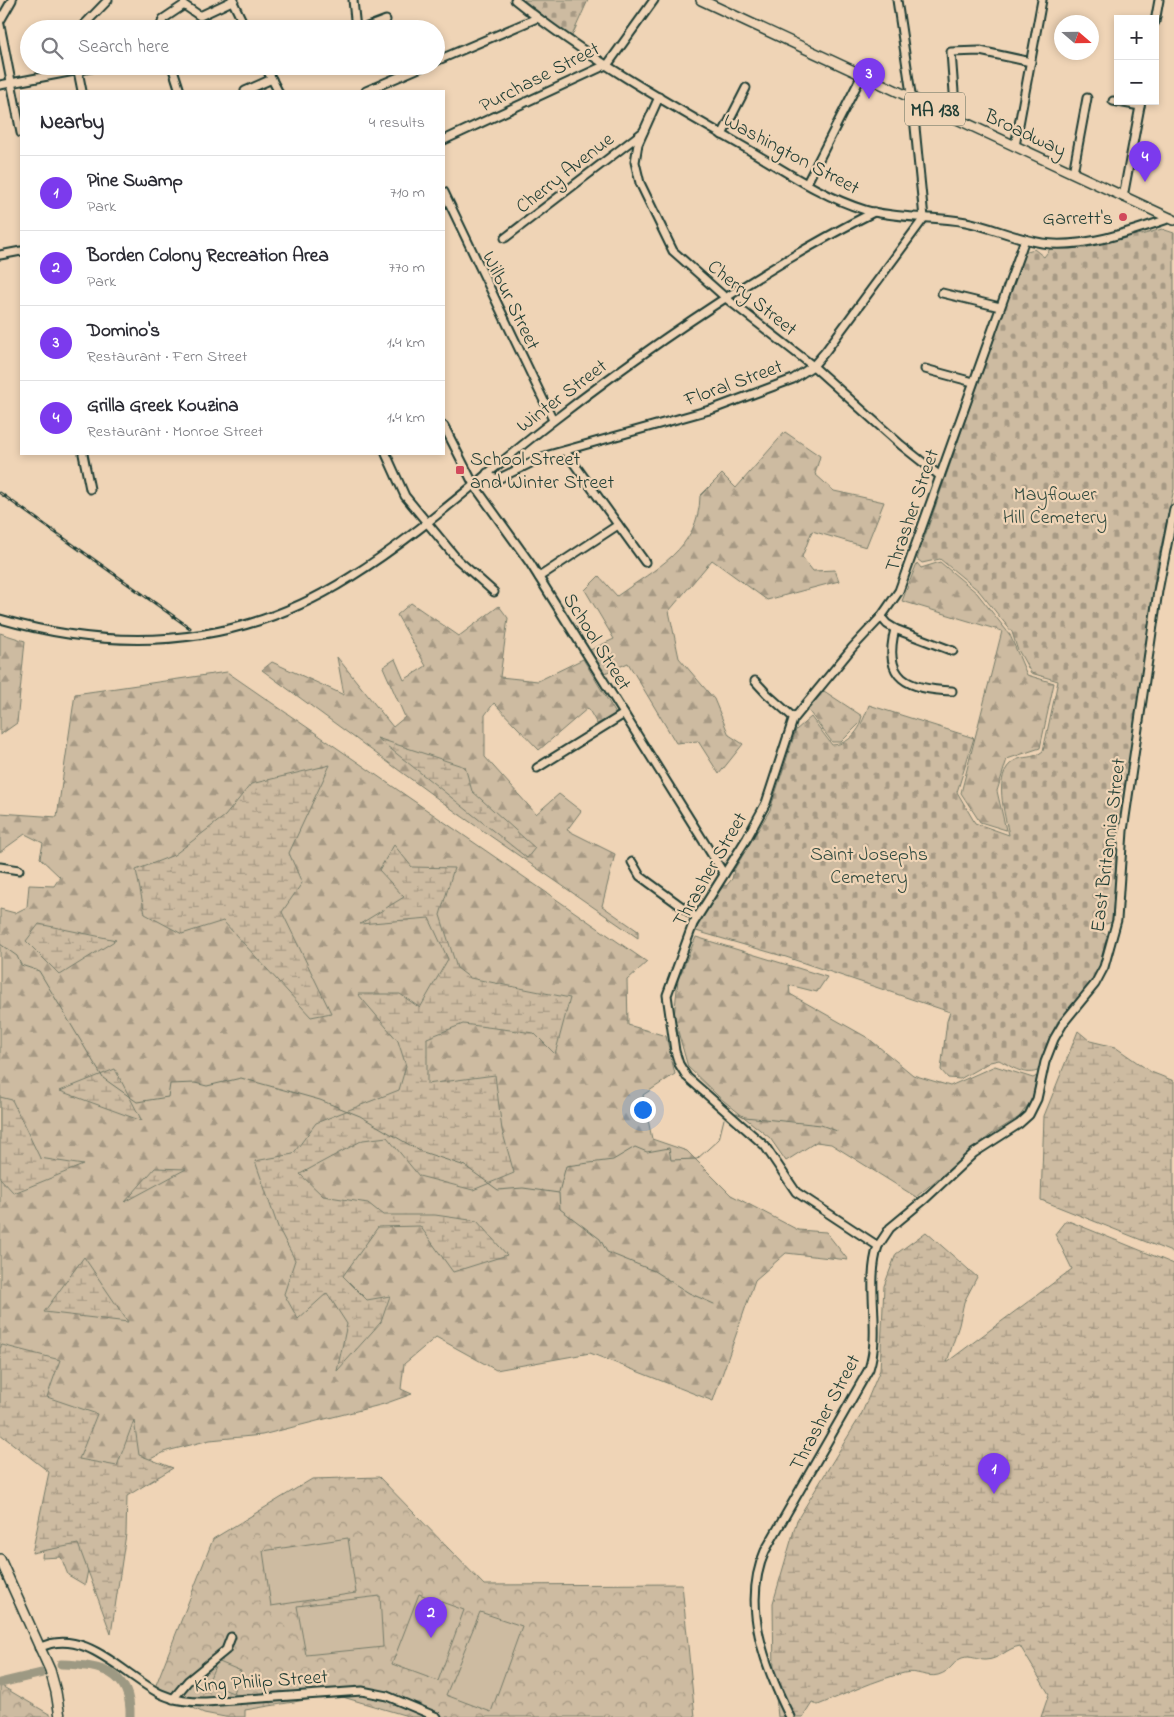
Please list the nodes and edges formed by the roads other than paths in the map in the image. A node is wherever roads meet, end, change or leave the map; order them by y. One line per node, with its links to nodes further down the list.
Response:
1 (12, 0): 17 (street)
2 (233, 0): 14 (street); 15 (street)
3 (353, 0): 16 (street)
4 (515, 0): 12 (street, Washington Street)
5 (654, 0): 21 (street, Purchase Street)
6 (701, 0): 27 (main road, Broadway / MA 138)
7 (896, 0): 38 (street)
8 (1042, 0): 20 (street)
9 (1159, 0): 11 (street)
10 (105, 1): 13 (street)
11 (1156, 15)
12 (538, 18): 19 (street); 21 (street, Washington Street)
13 (88, 20)
14 (163, 20)
15 (242, 20)
16 (355, 20)
17 (0, 21)
18 (0, 25): 29 (street)
19 (445, 57)
20 (1030, 62): 41 (street); 46 (street)
21 (606, 65): 37 (street, Washington Street); 45 (street, Purchase Street)
22 (49, 75): 29 (street)
23 (79, 75): 32 (street)
24 (175, 75): 33 (street)
25 (270, 75): 28 (street)
26 (403, 75): 36 (street)
27 (862, 75): 38 (main road, Broadway / MA 138); 48 (street)
28 (272, 79): 34 (street); 35 (street)
29 (11, 83): 30 (street); 42 (street)
30 (0, 85)
31 (746, 88): 44 (street)
32 (82, 90)
33 (180, 90)
34 (247, 90)
35 (278, 90)
36 (368, 90)
37 (659, 98): 43 (street, Cherry Street); 44 (street, Washington Street)
38 (911, 98): 41 (main road, Broadway / MA 138); 52 (street)
39 (1087, 98): 47 (street)
40 (1140, 105): 50 (street)
41 (956, 119): 46 (main road, Broadway / MA 138)
42 (20, 128)
43 (643, 132): 54 (street, Cherry Avenue); 59 (street, Cherry Street)
44 (722, 135): 48 (street, Washington Street)
45 (445, 140)
46 (1015, 146): 47 (main road, Broadway / MA 138)
47 (1072, 173): 50 (main road, Broadway / MA 138)
48 (806, 184): 51 (street, Washington Street)
49 (445, 194): 64 (street, Wilbur Street)
50 (1124, 197): 53 (main road, Broadway / MA 138)
51 (874, 212): 52 (street, Washington Street); 59 (street, Winter Street)
52 (924, 218): 55 (street, Washington Street); 61 (street, Floral Street)
53 (1173, 218): 55 (street, Washington Street)
54 (505, 238)
55 (1025, 239): 60 (street, Thrasher Street)
56 (20, 251): 57 (street)
57 (0, 255)
58 (942, 294): 60 (street)
59 (727, 298): 61 (street, Cherry Street); 64 (street, Winter Street)
60 (1000, 307): 63 (street, Thrasher Street)
61 (813, 366): 66 (street, Floral Street); 70 (street, Cherry Street)
62 (925, 369): 63 (street)
63 (973, 382): 70 (street, Thrasher Street)
64 (553, 420): 69 (street, Winter Street)
65 (445, 428): 71 (street, School Street)
66 (565, 451): 69 (street, Floral Street); 75 (street)
67 (83, 455): 72 (street)
68 (386, 455): 74 (street)
69 (487, 473): 71 (street, Winter Street)
70 (940, 476): 80 (street, Thrasher Street)
71 (474, 485): 74 (street, Winter Street); 78 (street, School Street)
72 (90, 489)
73 (1174, 509): 76 (street, East Britannia Street)
74 (426, 521): 79 (street); 81 (street, Winter Street)
75 (618, 525): 77 (street); 78 (street)
76 (1172, 531): 94 (street, East Britannia Street)
77 (645, 562)
78 (538, 577): 86 (street, School Street)
79 (494, 592)
80 (881, 617): 82 (street); 87 (street, Thrasher Street)
81 (0, 618)
82 (895, 629): 83 (street); 85 (street)
83 (953, 651)
84 (755, 681): 87 (street)
85 (952, 691)
86 (624, 714): 88 (street); 92 (street, School Street)
87 (794, 718): 92 (street, Thrasher Street)
88 (537, 768)
89 (632, 862): 93 (street)
90 (0, 867): 91 (street)
91 (19, 870)
92 (724, 874): 93 (street, Thrasher Street)
93 (696, 917): 94 (street, Thrasher Street)
94 (878, 1246): 101 (street, Thrasher Street)
95 (0, 1559): 97 (main road)
96 (231, 1637): 98 (street)
97 (39, 1648): 98 (street, King Philip Street); 99 (main road)
98 (173, 1698): 100 (street, King Philip Street)
99 (60, 1717)
100 (437, 1717)
101 (790, 1717)

